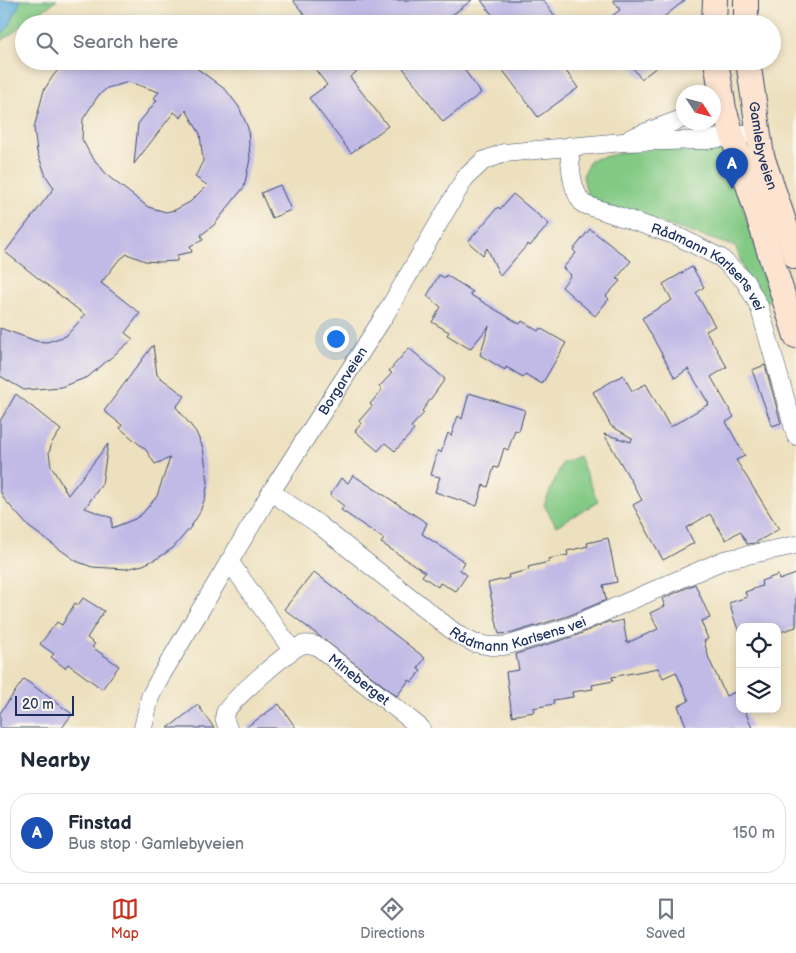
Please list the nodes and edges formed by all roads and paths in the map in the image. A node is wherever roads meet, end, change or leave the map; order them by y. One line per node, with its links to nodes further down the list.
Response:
1 (715, 0): 3 (street)
2 (746, 0): 4 (street)
3 (714, 15)
4 (746, 15)
5 (717, 70): 7 (street, Gamlebyveien)
6 (749, 70): 8 (street, Gamlebyveien)
7 (717, 85)
8 (753, 107): 9 (street); 12 (street, Gamlebyveien)
9 (721, 110)
10 (721, 114): 13 (street, Gamlebyveien)
11 (676, 121): 14 (street, Borgarveien)
12 (758, 132): 13 (street, Borgarveien); 16 (street, Gamlebyveien)
13 (732, 135): 14 (street, Borgarveien); 17 (street, Gamlebyveien)
14 (623, 142): 15 (street, Borgarveien)
15 (569, 146): 18 (street, Rådmann Karlsens vei); 19 (street, Borgarveien)
16 (796, 257)
17 (796, 336)
18 (796, 436)
19 (271, 492): 20 (street, Rådmann Karlsens vei); 21 (street, Borgarveien)
20 (796, 546)
21 (229, 561): 22 (street); 23 (street, Borgarveien)
22 (292, 650): 24 (street); 25 (street, Mineberget)
23 (143, 728)
24 (228, 728)
25 (421, 728)

